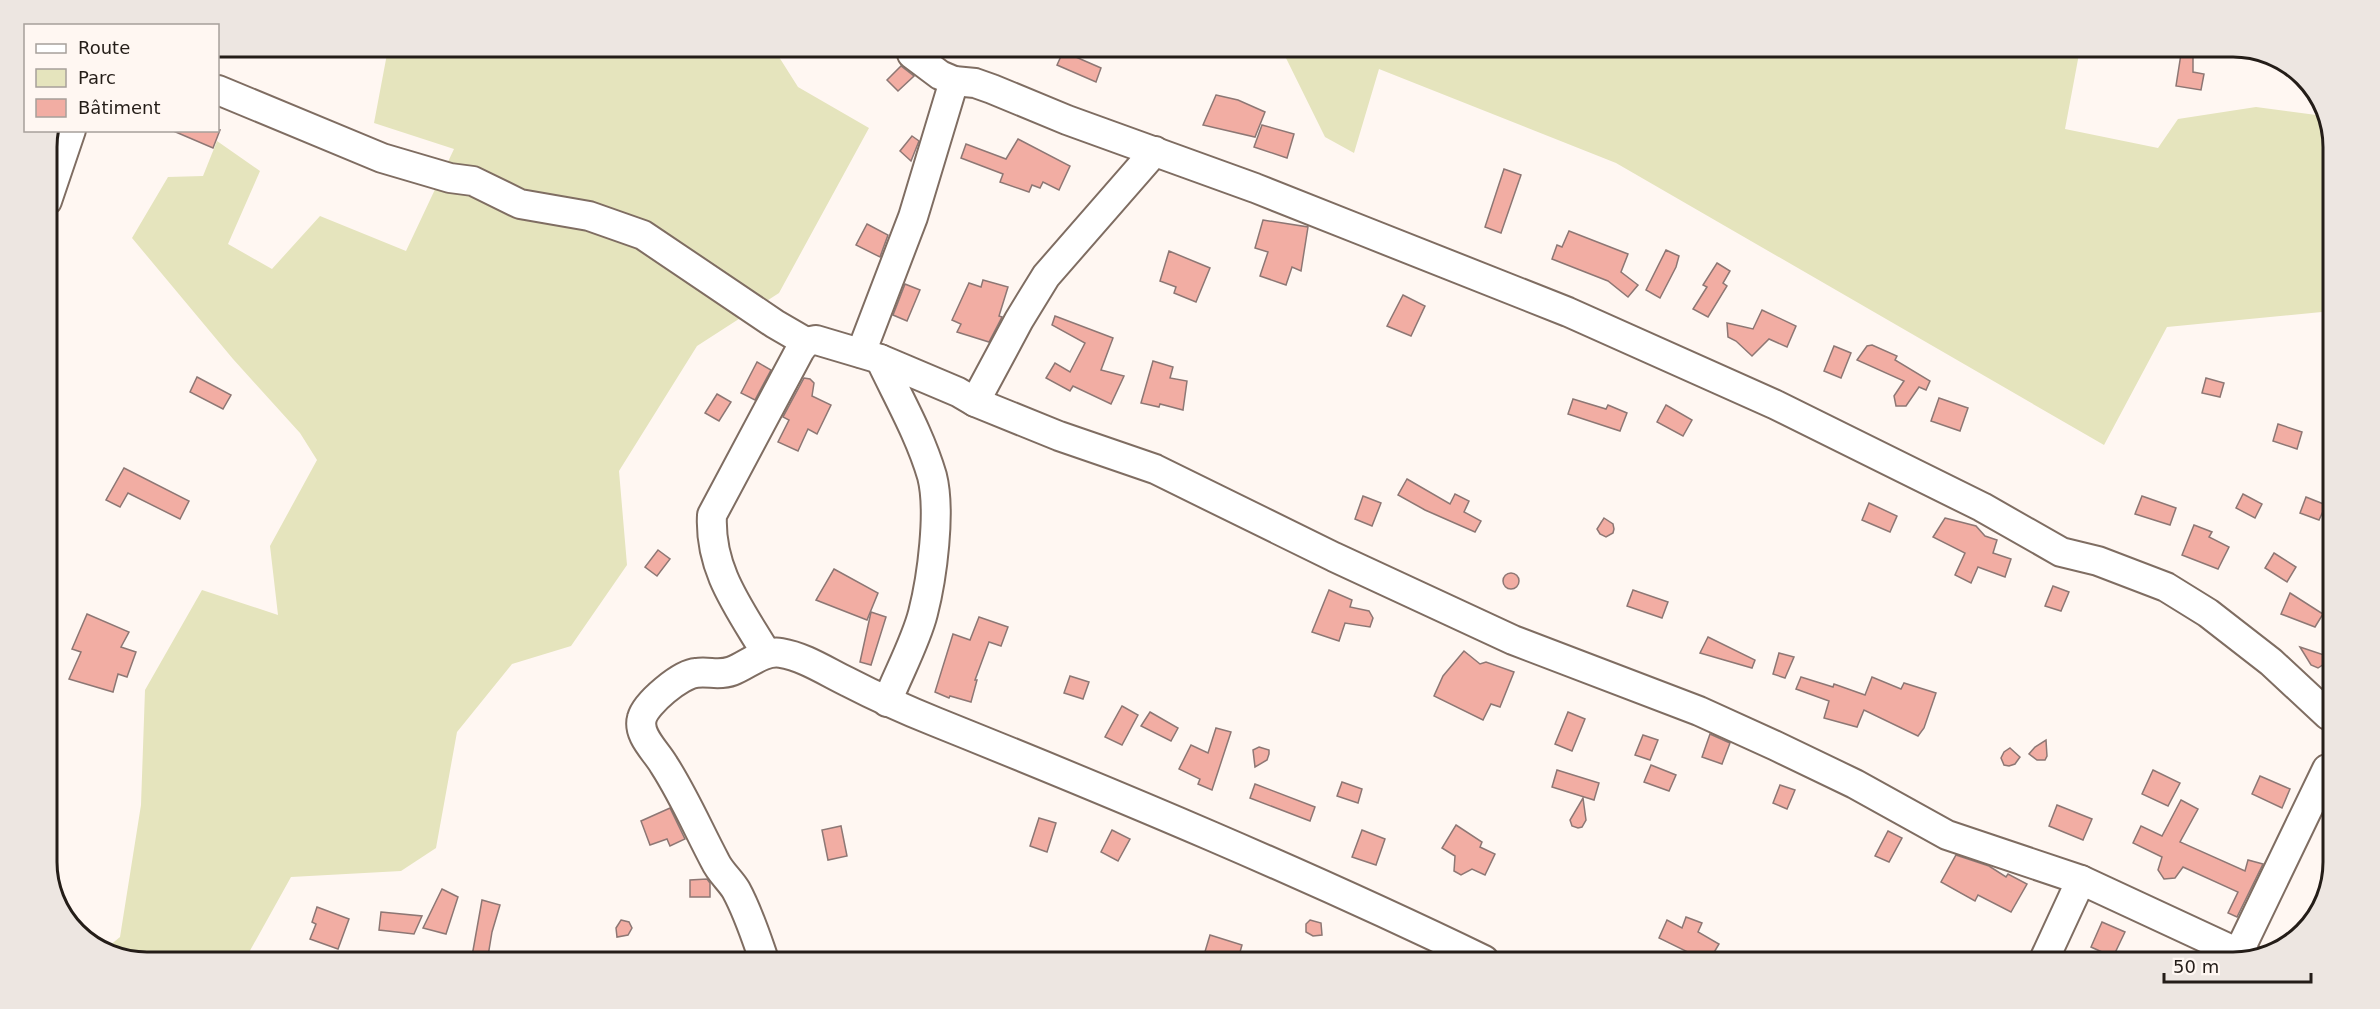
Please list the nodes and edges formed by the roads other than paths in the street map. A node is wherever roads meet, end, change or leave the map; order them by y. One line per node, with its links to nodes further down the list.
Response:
1 (916, 57): 2 (street)
2 (954, 81): 5 (street); 8 (street)
3 (219, 90): 7 (street)
4 (70, 132): 6 (street)
5 (1155, 151): 9 (street); 12 (street)
6 (57, 171)
7 (806, 342): 8 (street); 10 (street)
8 (871, 356): 9 (street); 11 (street)
9 (975, 402): 14 (street)
10 (766, 653): 11 (street); 16 (street)
11 (887, 702): 17 (street)
12 (2323, 710)
13 (2323, 779): 15 (street)
14 (2081, 880): 18 (street); 19 (street)
15 (2243, 951)
16 (761, 952)
17 (1468, 952)
18 (2048, 952)
19 (2228, 952)

